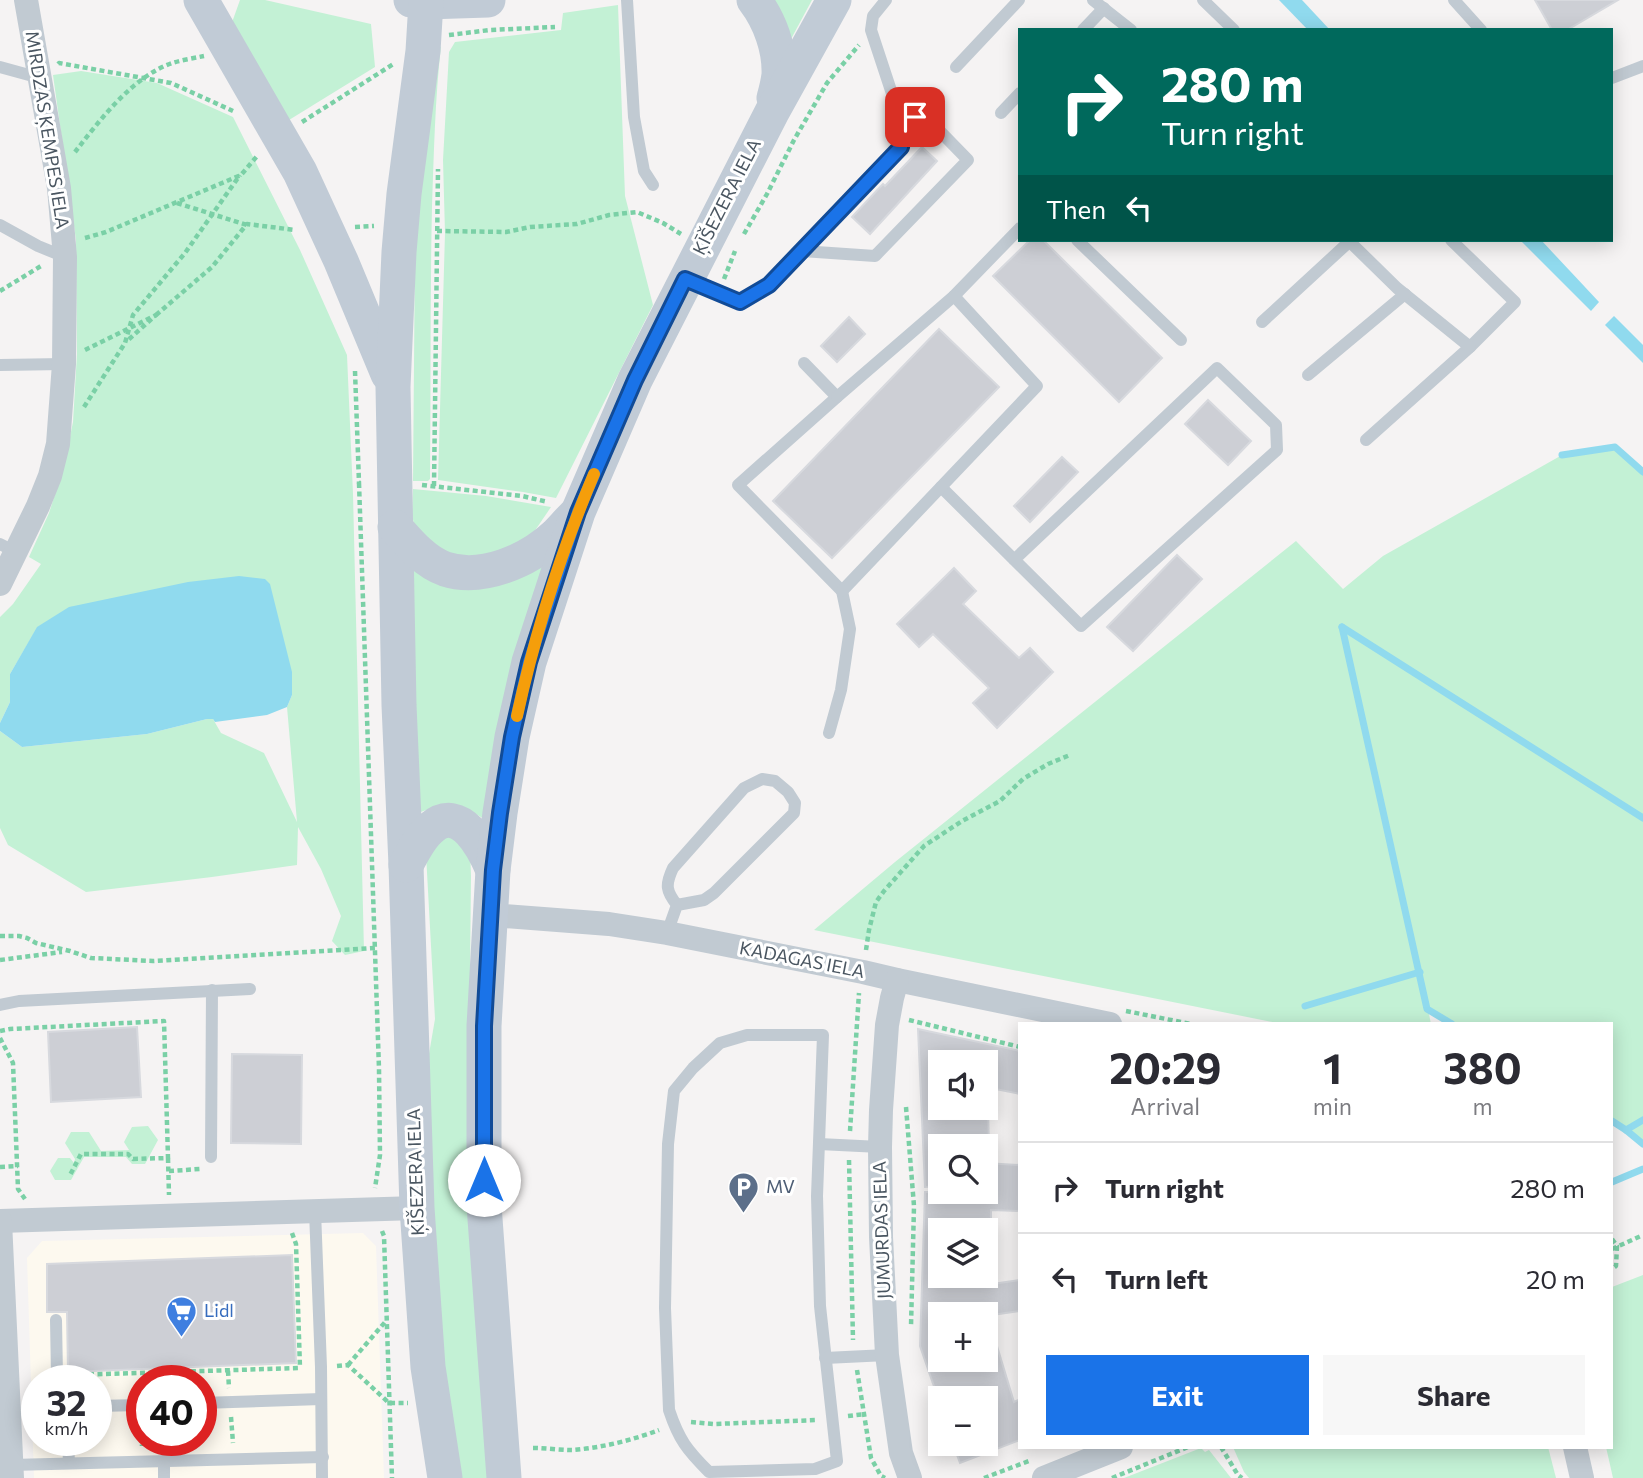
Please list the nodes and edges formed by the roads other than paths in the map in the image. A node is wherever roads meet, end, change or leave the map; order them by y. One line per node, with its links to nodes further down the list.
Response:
1 (26, 0): 20 (street, MIRDZAS ĶEMPES IELA)
2 (201, 0): 45 (street, ĶĪŠEZERA IELA)
3 (488, 0): 11 (street)
4 (627, 0): 26 (lane)
5 (754, 0): 23 (street, ĶĪŠEZERA IELA)
6 (834, 0): 23 (street, ĶĪŠEZERA IELA)
7 (886, 0): 24 (lane)
8 (1019, 0): 17 (lane)
9 (1203, 0): 15 (lane)
10 (1454, 0): 16 (lane)
11 (419, 1): 45 (street, ĶĪŠEZERA IELA)
12 (1098, 4): 13 (lane); 14 (lane)
13 (1084, 28)
14 (1128, 28)
15 (1232, 28)
16 (1479, 28)
17 (956, 66)
18 (1643, 66): 21 (lane)
19 (0, 67): 20 (lane)
20 (41, 78): 34 (street, MIRDZAS ĶEMPES IELA)
21 (1613, 78)
22 (1018, 95): 25 (lane)
23 (772, 112): 35 (street, ĶĪŠEZERA IELA)
24 (900, 113): 33 (lane); 33 (lane)
25 (1001, 113)
26 (653, 185)
27 (0, 225): 34 (lane)
28 (1018, 230): 37 (lane)
29 (1079, 242): 39 (lane)
30 (1348, 242): 38 (lane)
31 (1350, 242): 36 (lane)
32 (1453, 242): 40 (lane)
33 (803, 251): 35 (lane)
34 (57, 255): 41 (street, MIRDZAS ĶEMPES IELA)
35 (691, 267): 49 (street, ĶĪŠEZERA IELA)
36 (1405, 294): 40 (lane); 44 (lane)
37 (954, 296): 46 (lane); 48 (lane)
38 (1262, 322)
39 (1181, 340)
40 (1470, 347): 47 (lane)
41 (64, 363): 43 (lane); 51 (street, MIRDZAS ĶEMPES IELA)
42 (804, 363): 46 (lane)
43 (0, 365)
44 (1308, 374)
45 (393, 387): 50 (street, ĶĪŠEZERA IELA)
46 (837, 397): 54 (lane)
47 (1366, 440)
48 (941, 487): 52 (lane); 54 (lane)
49 (566, 508): 50 (street, ĶĪŠEZERA IELA); 57 (street, ĶĪŠEZERA IELA)
50 (395, 527): 56 (street, ĶĪŠEZERA IELA)
51 (8, 548): 53 (street, MIRDZAS ĶEMPES IELA)
52 (1014, 560): 52 (lane)
53 (0, 584)
54 (842, 591): 55 (lane)
55 (828, 733)
56 (406, 865): 57 (street); 69 (street, ĶĪŠEZERA IELA)
57 (493, 870): 59 (street, ĶĪŠEZERA IELA)
58 (677, 905): 58 (lane); 60 (lane)
59 (491, 915): 60 (street, KADAGAS IELA); 88 (street, ĶĪŠEZERA IELA)
60 (667, 933): 61 (street, KADAGAS IELA)
61 (897, 980): 65 (street, KADAGAS IELA); 67 (street, JUMURDAS IELA)
62 (250, 989): 63 (lane)
63 (212, 990): 64 (lane); 68 (lane)
64 (0, 1005)
65 (1078, 1021)
66 (819, 1144): 67 (lane); 74 (lane); 74 (lane)
67 (880, 1147): 73 (street, JUMURDAS IELA)
68 (208, 1163)
69 (417, 1208): 70 (street); 87 (street, ĶĪŠEZERA IELA)
70 (315, 1211): 71 (street); 76 (lane)
71 (0, 1221): 84 (street)
72 (56, 1320): 75 (lane)
73 (887, 1355): 74 (lane); 89 (street, JUMURDAS IELA)
74 (825, 1358)
75 (58, 1365)
76 (321, 1399): 77 (lane); 81 (lane)
77 (217, 1402)
78 (1116, 1449): 90 (street)
79 (1575, 1449): 91 (street)
80 (69, 1456): 83 (lane)
81 (323, 1457): 82 (lane); 86 (lane)
82 (164, 1461): 83 (lane); 85 (lane)
83 (69, 1463): 84 (lane)
84 (11, 1471)
85 (164, 1478)
86 (323, 1478)
87 (445, 1478)
88 (504, 1478)
89 (910, 1478)
90 (1044, 1478)
91 (1582, 1478)

